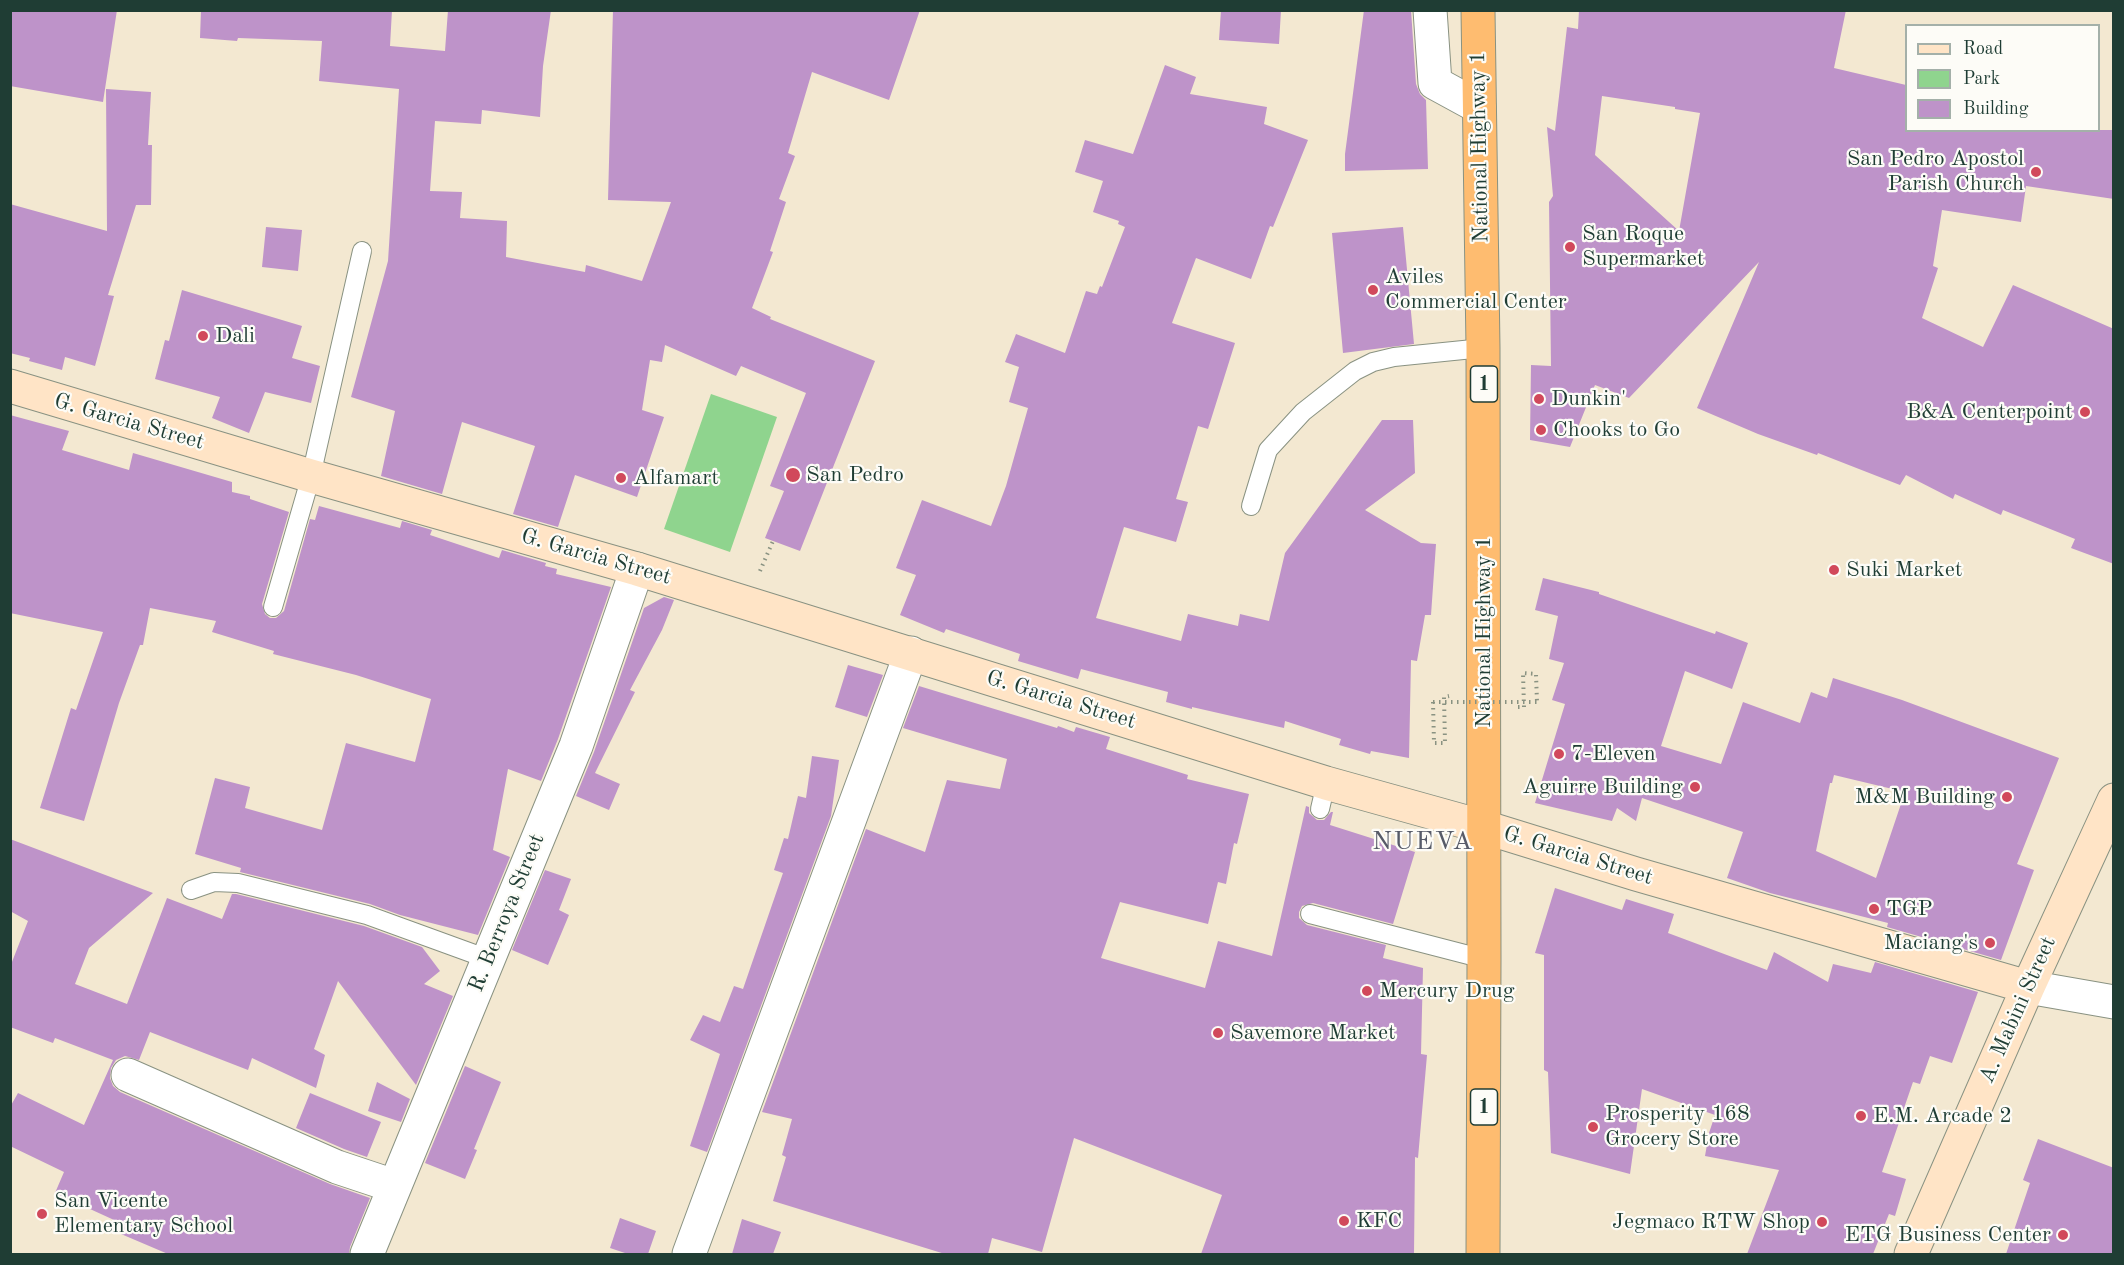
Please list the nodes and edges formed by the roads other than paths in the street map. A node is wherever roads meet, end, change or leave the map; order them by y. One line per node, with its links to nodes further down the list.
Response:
1 (1430, 10): 3 (street)
2 (1478, 10): 3 (highway, National Highway 1 / 1)
3 (1479, 107): 5 (highway, National Highway 1 / 1)
4 (362, 251): 7 (lane)
5 (1484, 348): 8 (lane); 13 (highway, National Highway 1 / 1)
6 (10, 387): 7 (street, G. Garcia Street)
7 (311, 476): 9 (street, G. Garcia Street); 10 (lane)
8 (1251, 506)
9 (637, 568): 11 (street, G. Garcia Street); 16 (street, R. Berroya Street)
10 (273, 607)
11 (910, 653): 13 (street, G. Garcia Street); 23 (street)
12 (2114, 800): 18 (street, A. Mabini Street)
13 (1484, 826): 17 (highway, National Highway 1 / 1); 18 (street, G. Garcia Street)
14 (191, 890): 16 (lane)
15 (1310, 914): 17 (lane)
16 (488, 959): 21 (street, R. Berroya Street)
17 (1484, 959): 24 (highway, National Highway 1 / 1)
18 (2028, 987): 19 (street, G. Garcia Street); 25 (street, A. Mabini Street)
19 (2114, 1002)
20 (128, 1075): 21 (street)
21 (394, 1186): 22 (street, R. Berroya Street)
22 (367, 1254)
23 (689, 1254)
24 (1483, 1254)
25 (1911, 1254)

